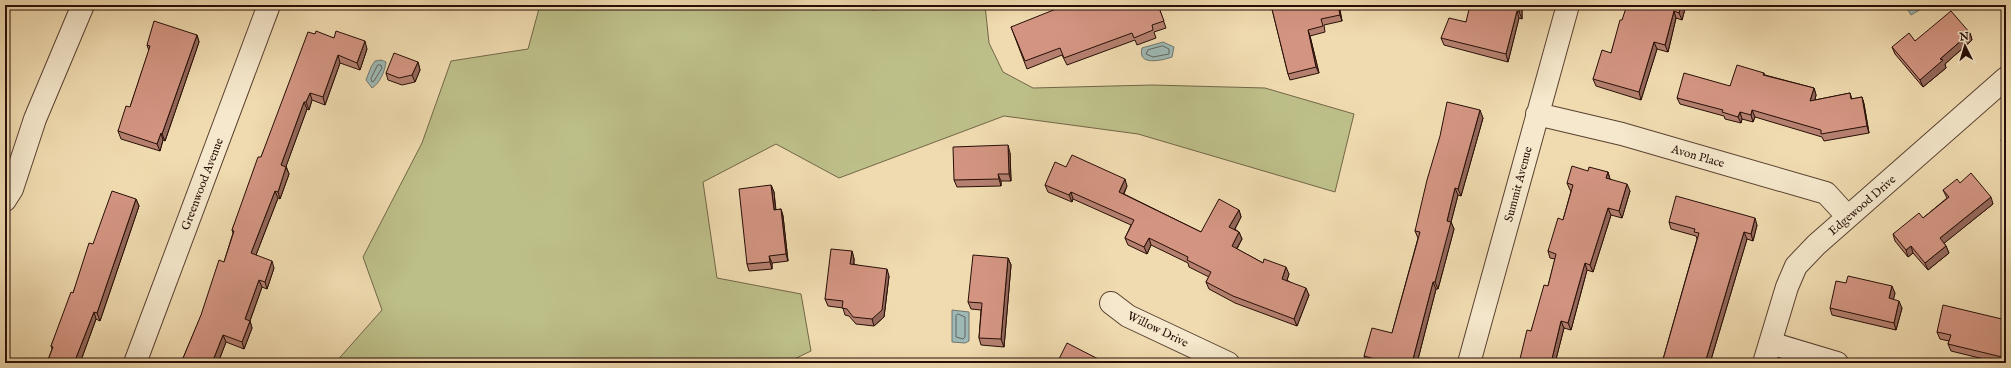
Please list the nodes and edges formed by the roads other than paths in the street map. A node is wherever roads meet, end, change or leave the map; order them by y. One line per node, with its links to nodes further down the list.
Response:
1 (83, 5): 6 (street)
2 (269, 5): 10 (street, Greenwood Avenue)
3 (1568, 5): 5 (street, Summit Avenue)
4 (2006, 78): 7 (street, Edgewood Drive)
5 (1537, 114): 7 (street, Avon Place); 12 (street, Summit Avenue)
6 (5, 200)
7 (1848, 217): 9 (street, Edgewood Drive)
8 (1111, 304): 11 (street, Willow Drive)
9 (1767, 353): 13 (street)
10 (135, 363)
11 (1228, 363)
12 (1469, 363)
13 (1837, 363)

